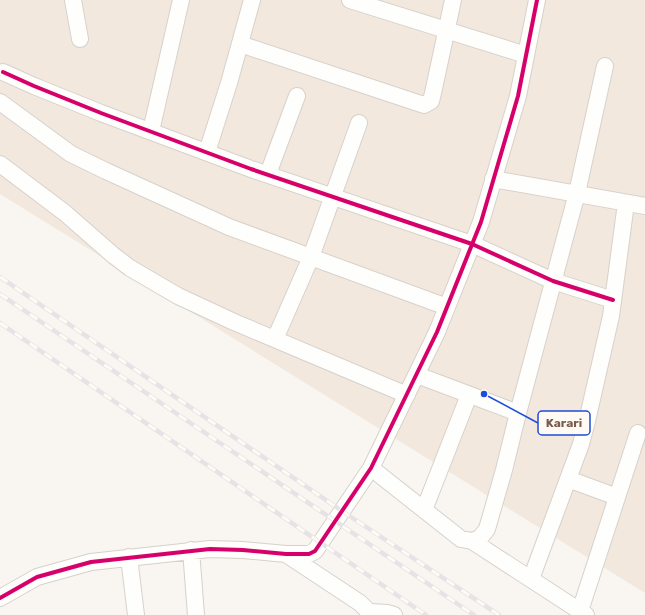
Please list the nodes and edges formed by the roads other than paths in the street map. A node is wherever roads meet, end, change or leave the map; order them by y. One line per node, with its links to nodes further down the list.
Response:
1 (73, 0): 8 (street)
2 (181, 0): 16 (street)
3 (252, 0): 9 (street)
4 (350, 0): 7 (street)
5 (453, 0): 7 (street)
6 (537, 0): 10 (street)
7 (446, 31): 9 (street); 10 (street)
8 (80, 39)
9 (240, 44): 17 (street)
10 (526, 55): 20 (street)
11 (605, 66): 21 (street)
12 (3, 72): 16 (street)
13 (297, 96): 19 (street)
14 (0, 102): 26 (street)
15 (360, 123): 22 (street)
16 (150, 131): 17 (street)
17 (207, 152): 19 (street)
18 (0, 164): 30 (street)
19 (268, 174): 22 (street)
20 (493, 179): 21 (street); 25 (street)
21 (577, 193): 23 (street); 27 (street)
22 (334, 197): 25 (street); 26 (street)
23 (626, 203): 24 (street); 28 (street)
24 (645, 206)
25 (472, 244): 27 (street); 29 (street)
26 (311, 257): 29 (street); 30 (street)
27 (554, 281): 28 (street); 34 (street)
28 (613, 300): 37 (street)
29 (447, 307): 31 (street)
30 (275, 339): 32 (street)
31 (416, 375): 32 (street); 33 (street)
32 (407, 395): 36 (street)
33 (469, 395): 34 (street); 39 (street)
34 (518, 413): 40 (street)
35 (638, 433): 38 (street)
36 (371, 468): 39 (street); 42 (street)
37 (568, 479): 38 (street); 44 (street)
38 (617, 497): 47 (street)
39 (424, 510): 40 (street)
40 (472, 541): 44 (street)
41 (191, 550): 42 (street); 43 (street); 49 (street)
42 (286, 554): 46 (street)
43 (129, 557): 45 (street); 48 (street)
44 (531, 579): 47 (street)
45 (0, 598)
46 (371, 613): 50 (street)
47 (583, 613)
48 (136, 615)
49 (196, 615)
50 (394, 615)

